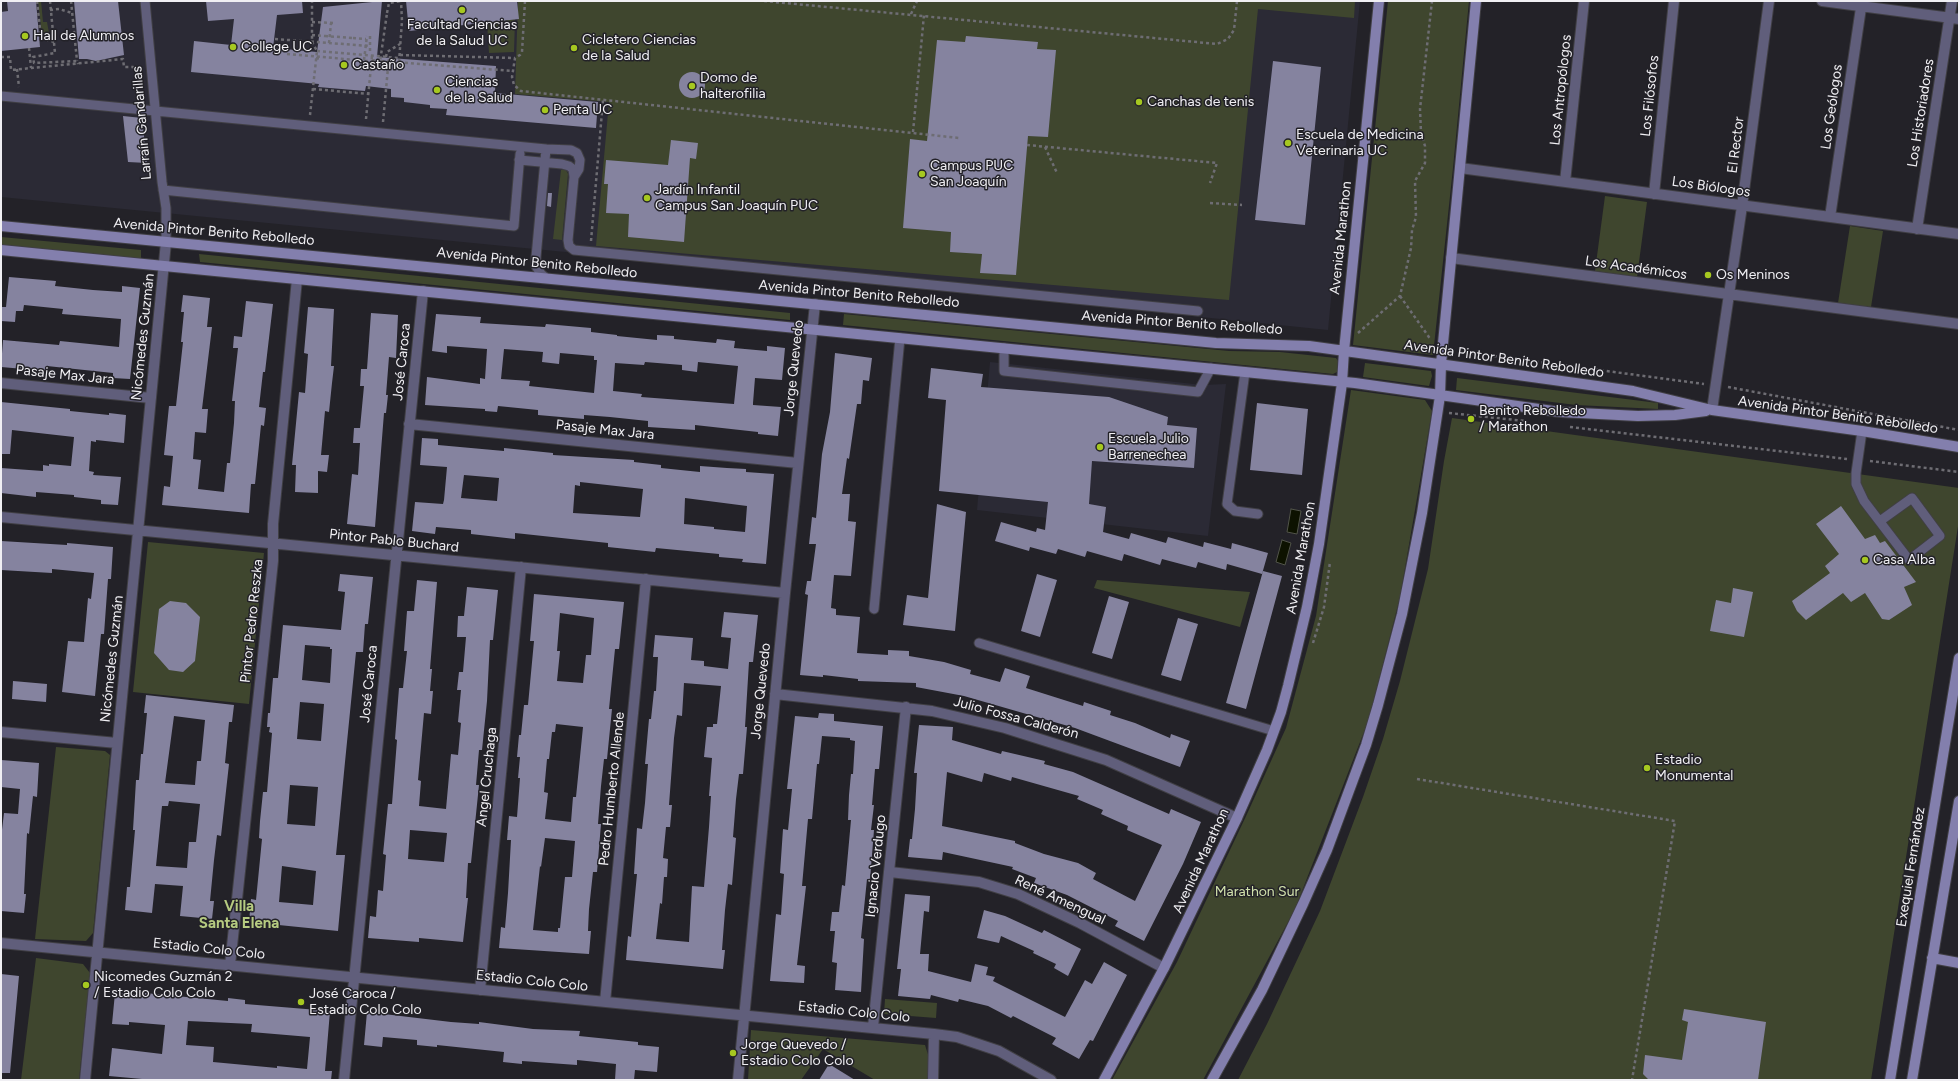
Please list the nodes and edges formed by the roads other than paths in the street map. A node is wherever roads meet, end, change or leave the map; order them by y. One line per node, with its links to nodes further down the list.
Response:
1 (145, 1): 12 (lane, Larraín Gandarillas)
2 (1380, 1): 41 (street, Avenida Marathon)
3 (1476, 1): 17 (street)
4 (1584, 1): 19 (street, Los Antropólogos)
5 (1674, 1): 21 (street, Los Filósofos)
6 (1769, 1): 22 (street, El Rector)
7 (1822, 1): 9 (street)
8 (1952, 1): 10 (street, Los Historiadores)
9 (1861, 4): 10 (street); 23 (street, Los Geólogos)
10 (1954, 19): 25 (street, Los Historiadores)
11 (1, 96): 12 (lane)
12 (156, 112): 13 (lane); 20 (lane, Larraín Gandarillas)
13 (520, 147): 14 (lane); 15 (lane)
14 (546, 149): 16 (lane); 18 (lane)
15 (519, 160): 16 (lane); 20 (lane)
16 (545, 162): 18 (lane); 31 (lane)
17 (1460, 168): 19 (street, Los Biólogos); 29 (street)
18 (574, 177): 36 (lane)
19 (1565, 182): 21 (street, Los Biólogos)
20 (163, 190): 27 (lane, Larraín Gandarillas)
21 (1654, 194): 22 (street, Los Biólogos)
22 (1742, 206): 23 (street, Los Biólogos); 34 (street, El Rector)
23 (1830, 217): 25 (street, Los Biólogos)
24 (1, 226): 27 (street, Avenida Pintor Benito Rebolledo)
25 (1917, 229): 26 (street, Los Biólogos)
26 (1959, 234)
27 (166, 242): 30 (street, Nicómedes Guzmán); 31 (street, Avenida Pintor Benito Rebolledo)
28 (1, 250): 30 (street, Avenida Pintor Benito Rebolledo)
29 (1451, 258): 34 (street, Los Académicos); 42 (street)
30 (164, 266): 32 (street, Avenida Pintor Benito Rebolledo); 48 (street, Nicómedes Guzmán)
31 (546, 278): 35 (street, Avenida Pintor Benito Rebolledo)
32 (297, 279): 33 (street, Avenida Pintor Benito Rebolledo); 58 (street, Pintor Pedro Reszka)
33 (423, 291): 38 (street, Avenida Pintor Benito Rebolledo); 50 (street, José Caroca)
34 (1730, 295): 37 (street, Los Académicos); 49 (street, El Rector)
35 (815, 304): 38 (street, Jorge Quevedo); 41 (street, Avenida Pintor Benito Rebolledo)
36 (1198, 310)
37 (1959, 324)
38 (813, 329): 39 (street, Avenida Pintor Benito Rebolledo); 53 (street, Jorge Quevedo)
39 (900, 338): 40 (street, Avenida Pintor Benito Rebolledo); 63 (lane)
40 (1004, 348): 43 (street, Avenida Pintor Benito Rebolledo); 43 (lane)
41 (1344, 351): 42 (street, Avenida Pintor Benito Rebolledo); 46 (street, Avenida Marathon)
42 (1441, 364): 47 (street); 49 (street, Avenida Pintor Benito Rebolledo)
43 (1212, 368): 44 (street, Avenida Pintor Benito Rebolledo)
44 (1246, 372): 46 (street, Avenida Pintor Benito Rebolledo); 54 (lane)
45 (1, 383): 48 (street, Pasaje Max Jara)
46 (1342, 383): 47 (street, Avenida Pintor Benito Rebolledo); 68 (street, Avenida Marathon)
47 (1440, 396): 49 (street, Avenida Pintor Benito Rebolledo); 92 (street)
48 (151, 398): 57 (street, Nicómedes Guzmán)
49 (1712, 410): 51 (street, Avenida Pintor Benito Rebolledo)
50 (409, 424): 53 (street, Pasaje Max Jara); 59 (street, José Caroca)
51 (1862, 431): 52 (street, Avenida Pintor Benito Rebolledo); 56 (lane)
52 (1959, 447)
53 (798, 463): 62 (street, Jorge Quevedo)
54 (1258, 514)
55 (1, 516): 57 (street, Pintor Pablo Buchard)
56 (1880, 521): 56 (lane)
57 (138, 530): 58 (street, Pintor Pablo Buchard); 70 (street, Nicómedes Guzmán)
58 (273, 543): 59 (street, Pintor Pablo Buchard); 78 (street, Pintor Pedro Reszka)
59 (396, 555): 60 (street, Pintor Pablo Buchard); 80 (street, José Caroca)
60 (521, 567): 61 (street, Pintor Pablo Buchard); 81 (street, Angel Cruchaga)
61 (646, 579): 62 (street, Pintor Pablo Buchard); 82 (street, Pedro Humberto Allende)
62 (785, 593): 66 (street, Jorge Quevedo)
63 (874, 610)
64 (979, 643): 68 (lane)
65 (1959, 658): 93 (street, Exequiel Fernández)
66 (775, 694): 67 (street, Julio Fossa Calderón); 83 (street, Jorge Quevedo)
67 (906, 707): 72 (street, Julio Fossa Calderón); 73 (street, Ignacio Verdugo)
68 (1274, 731): 72 (street, Avenida Marathon)
69 (1, 732): 70 (street)
70 (117, 743): 75 (street, Nicómedes Guzmán)
71 (1958, 807): 76 (street)
72 (1237, 818): 79 (street, Avenida Marathon)
73 (890, 872): 79 (street, René Amengual); 84 (street, Ignacio Verdugo)
74 (1, 943): 75 (street, Estadio Colo Colo)
75 (97, 953): 78 (street, Estadio Colo Colo); 86 (street, Nicómedes Guzmán)
76 (1932, 958): 77 (street); 94 (street)
77 (1959, 963)
78 (230, 965): 80 (street, Estadio Colo Colo)
79 (1164, 968): 91 (street, Avenida Marathon)
80 (354, 978): 81 (street, Estadio Colo Colo); 87 (street, José Caroca)
81 (480, 990): 82 (street, Estadio Colo Colo)
82 (605, 1002): 83 (street, Estadio Colo Colo)
83 (744, 1015): 84 (street, Estadio Colo Colo); 88 (street, Jorge Quevedo)
84 (873, 1027): 85 (street, Estadio Colo Colo)
85 (934, 1034): 89 (street); 90 (street, Estadio Colo Colo)
86 (85, 1080)
87 (344, 1080)
88 (738, 1080)
89 (933, 1080)
90 (1051, 1080)
91 (1104, 1080)
92 (1212, 1080)
93 (1890, 1080)
94 (1912, 1080)

